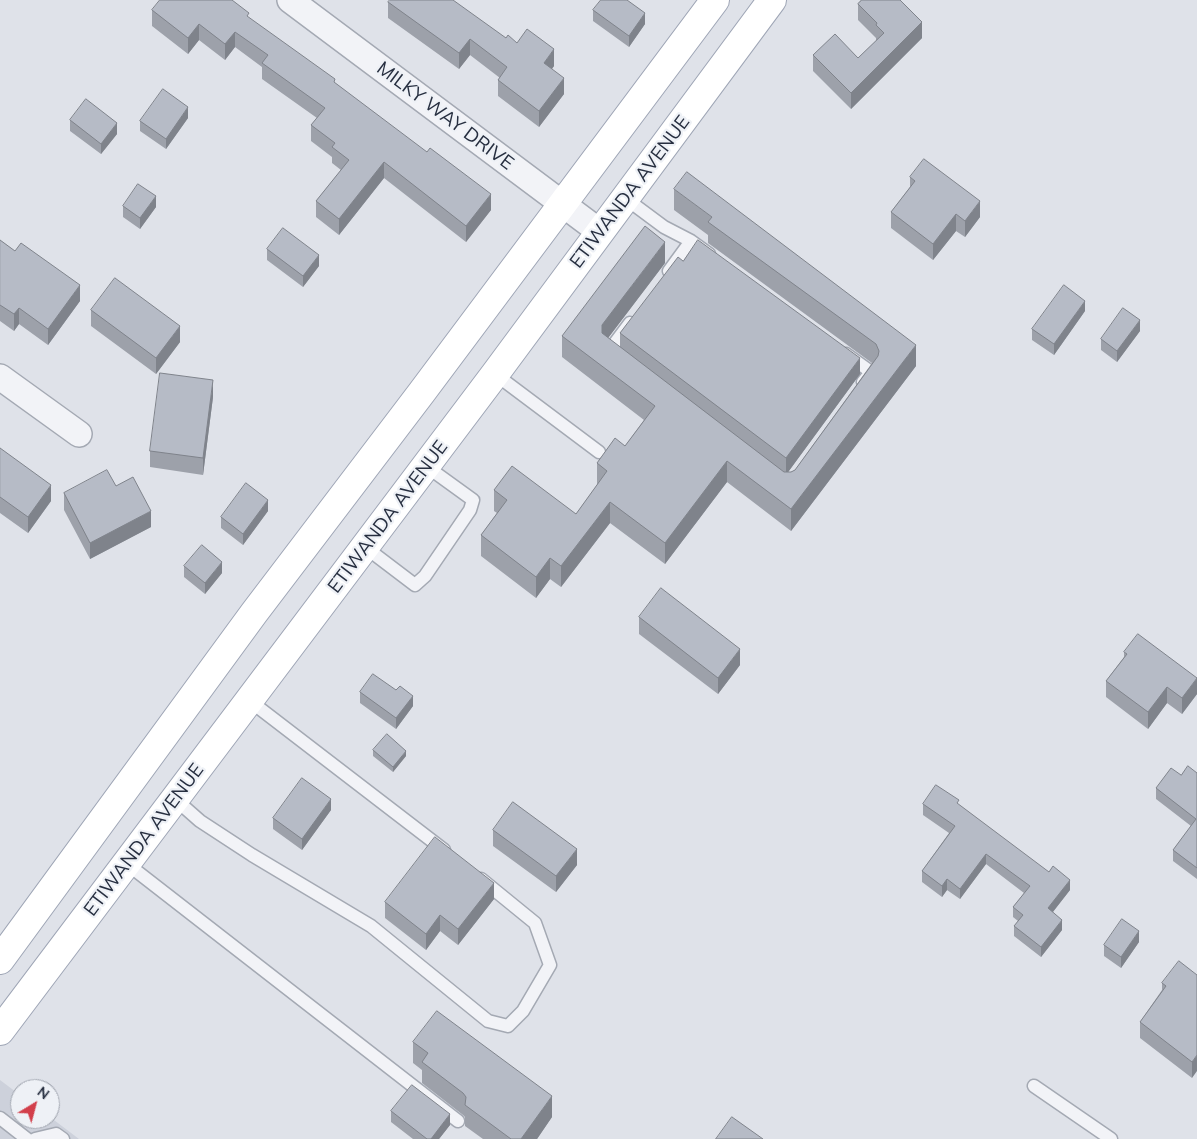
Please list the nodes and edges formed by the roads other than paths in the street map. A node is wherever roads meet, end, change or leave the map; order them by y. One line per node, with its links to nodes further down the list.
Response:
1 (290, 0): 5 (street, MILKY WAY DRIVE)
2 (715, 0): 5 (main road)
3 (772, 0): 4 (main road, ETIWANDA AVENUE)
4 (625, 198): 6 (main road, ETIWANDA AVENUE); 7 (lane)
5 (562, 204): 6 (street, MILKY WAY DRIVE); 25 (main road)
6 (600, 232): 13 (main road, ETIWANDA AVENUE)
7 (691, 241): 8 (lane); 9 (lane)
8 (722, 264)
9 (662, 280)
10 (638, 311): 12 (lane)
11 (839, 349): 15 (lane)
12 (624, 362)
13 (496, 374): 17 (lane); 18 (main road, ETIWANDA AVENUE)
14 (0, 377): 16 (street)
15 (854, 395)
16 (80, 434)
17 (599, 452)
18 (426, 466): 19 (main road, ETIWANDA AVENUE); 19 (lane)
19 (365, 546): 20 (main road, ETIWANDA AVENUE)
20 (250, 701): 21 (main road, ETIWANDA AVENUE); 22 (lane)
21 (175, 799): 23 (main road, ETIWANDA AVENUE); 24 (lane)
22 (457, 860)
23 (126, 863): 26 (main road, ETIWANDA AVENUE); 29 (lane)
24 (473, 872)
25 (0, 960)
26 (0, 1031)
27 (1034, 1086): 33 (lane)
28 (1, 1121): 30 (lane)
29 (458, 1121)
30 (27, 1139)
31 (35, 1139): 32 (lane)
32 (63, 1139)
33 (1111, 1139)

